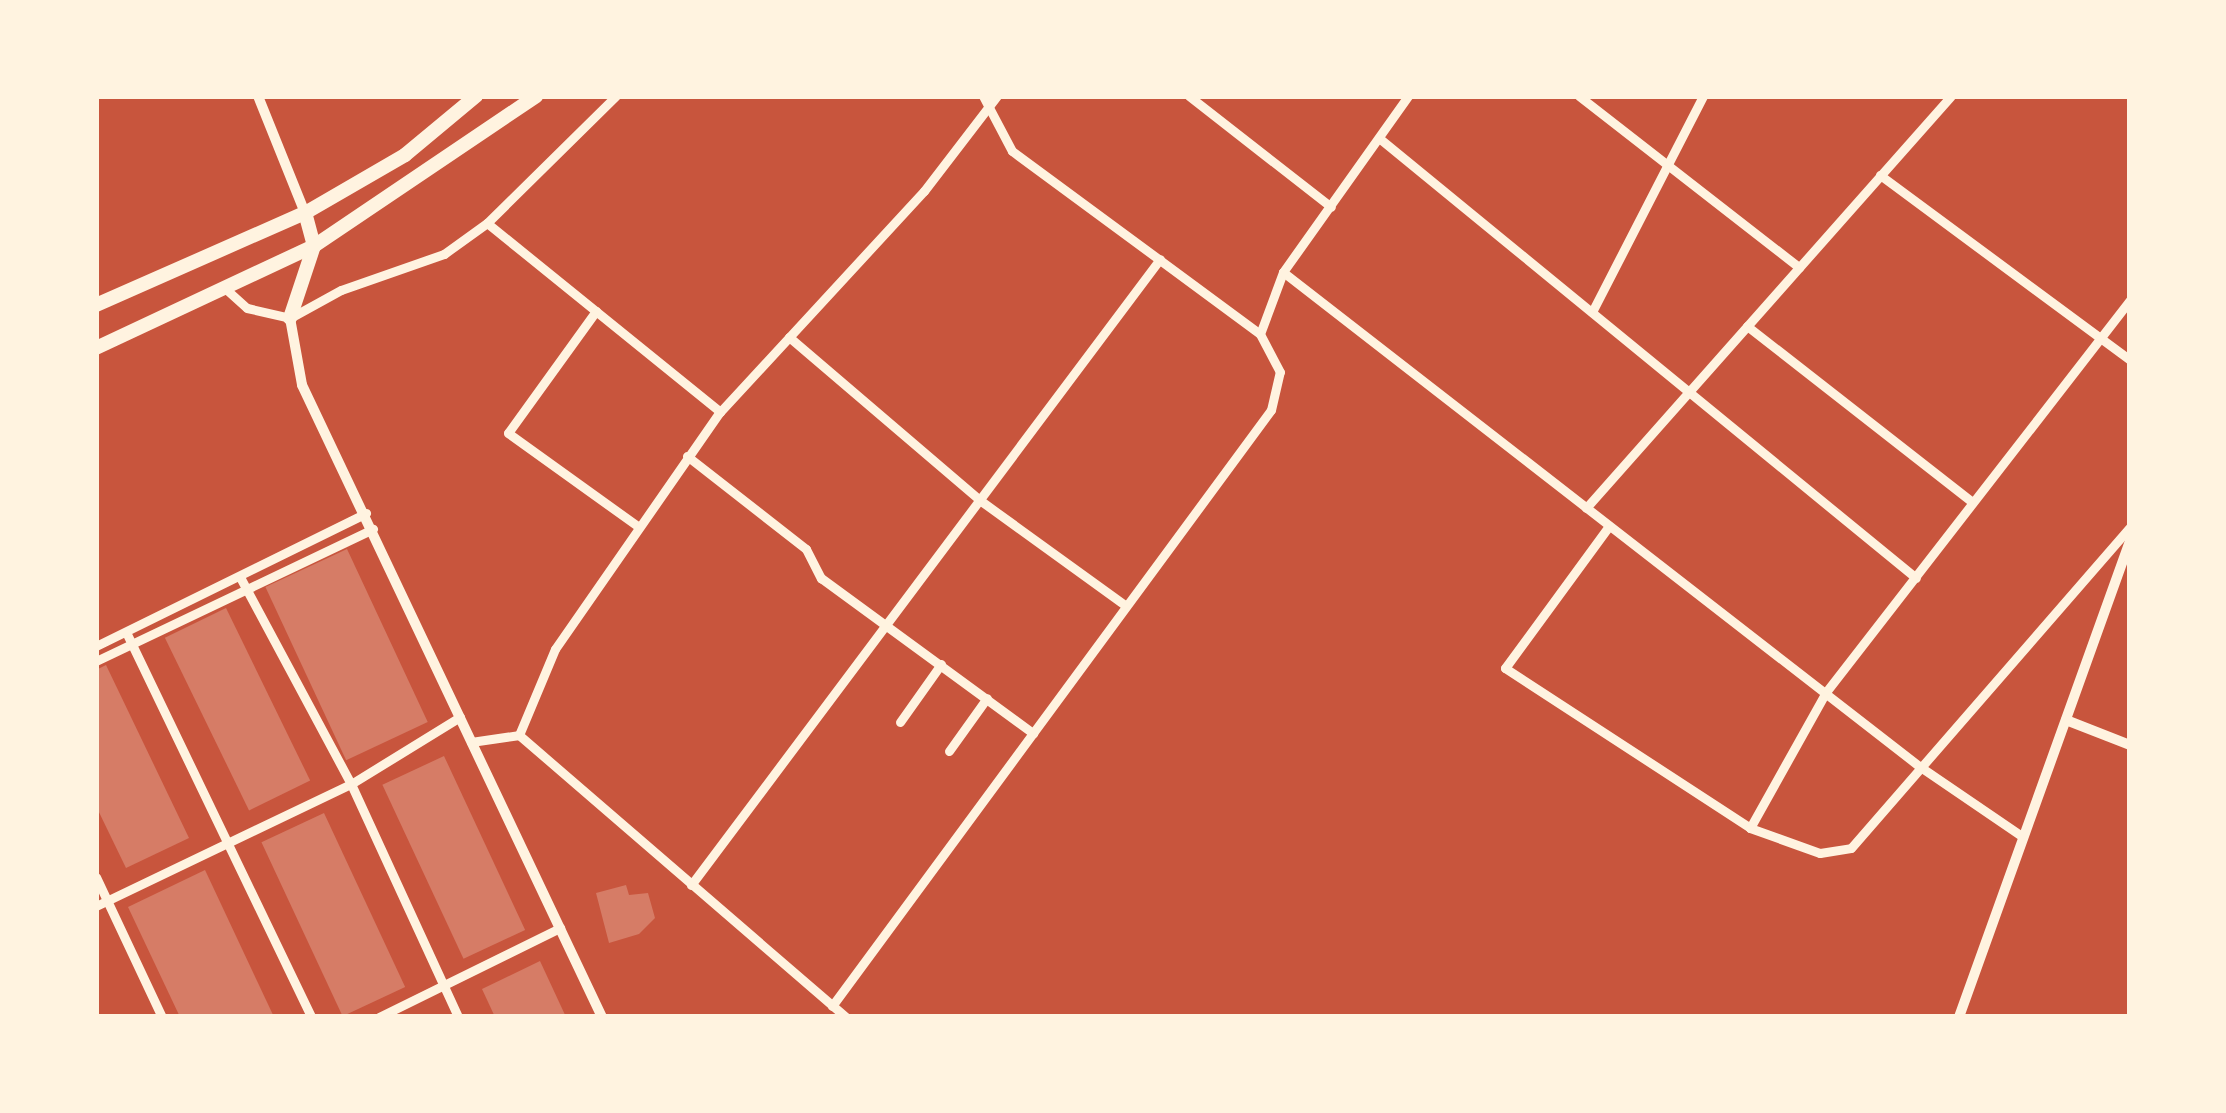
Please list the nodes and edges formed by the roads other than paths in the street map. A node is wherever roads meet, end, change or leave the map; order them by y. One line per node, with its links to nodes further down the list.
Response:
1 (258, 96): 17 (street)
2 (476, 96): 17 (highway)
3 (536, 96): 19 (highway)
4 (616, 96): 18 (street)
5 (983, 96): 12 (street)
6 (997, 96): 12 (street)
7 (1189, 96): 16 (street)
8 (1408, 96): 13 (street)
9 (1579, 96): 14 (street)
10 (1703, 96): 14 (street)
11 (1952, 96): 15 (street)
12 (991, 112): 20 (street); 32 (street)
13 (1379, 138): 16 (street); 27 (street)
14 (1668, 165): 21 (street); 27 (street)
15 (1880, 175): 21 (street); 31 (street)
16 (1331, 207): 22 (street)
17 (305, 213): 19 (highway); 25 (highway)
18 (487, 223): 26 (street); 28 (street)
19 (314, 246): 23 (highway); 28 (highway)
20 (1160, 259): 30 (street); 38 (street)
21 (1799, 267): 29 (street)
22 (1283, 272): 30 (street); 40 (street)
23 (228, 291): 28 (street); 33 (highway)
24 (2130, 300): 31 (street)
25 (96, 305)
26 (596, 311): 36 (street); 42 (street)
27 (1592, 312): 35 (street)
28 (290, 317): 41 (street)
29 (1747, 326): 35 (street); 39 (street)
30 (1260, 334): 50 (street)
31 (2097, 336): 34 (street); 39 (street)
32 (789, 337): 36 (street); 38 (street)
33 (96, 348)
34 (2130, 360)
35 (1689, 392): 40 (street); 48 (street)
36 (720, 412): 37 (street)
37 (687, 456): 42 (street); 51 (street)
38 (980, 501): 50 (street); 51 (street)
39 (1972, 502): 48 (street)
40 (1586, 508): 43 (street)
41 (365, 513): 45 (street); 47 (street)
42 (639, 526): 63 (street)
43 (1609, 526): 57 (street); 69 (street)
44 (2130, 527): 67 (street)
45 (374, 529): 49 (street); 59 (street)
46 (2130, 542): 60 (street)
47 (240, 577): 49 (street); 52 (street)
48 (1916, 578): 57 (street)
49 (248, 590): 53 (street); 68 (street)
50 (1126, 606): 62 (street)
51 (889, 625): 56 (street); 73 (street)
52 (126, 632): 53 (street); 54 (street)
53 (131, 643): 55 (street); 71 (street)
54 (96, 646)
55 (96, 661)
56 (941, 664): 58 (street); 61 (street)
57 (1826, 692): 67 (street); 69 (street)
58 (987, 698): 62 (street); 66 (street)
59 (460, 717): 64 (street); 68 (street)
60 (2066, 720): 65 (street); 70 (street)
61 (900, 722)
62 (1033, 733): 77 (street)
63 (519, 735): 64 (street); 73 (street)
64 (471, 742): 75 (street)
65 (2130, 745)
66 (949, 751)
67 (1919, 766): 69 (street); 70 (street)
68 (351, 784): 71 (street); 76 (street)
69 (1750, 828)
70 (2023, 837): 84 (street)
71 (229, 842): 74 (street); 79 (street)
72 (96, 877): 74 (street)
73 (691, 885): 77 (street)
74 (102, 904): 78 (street)
75 (560, 928): 76 (street); 82 (street)
76 (444, 985): 80 (street); 81 (street)
77 (832, 1006): 83 (street)
78 (162, 1017)
79 (311, 1017)
80 (379, 1017)
81 (458, 1017)
82 (602, 1017)
83 (846, 1017)
84 (1959, 1017)

